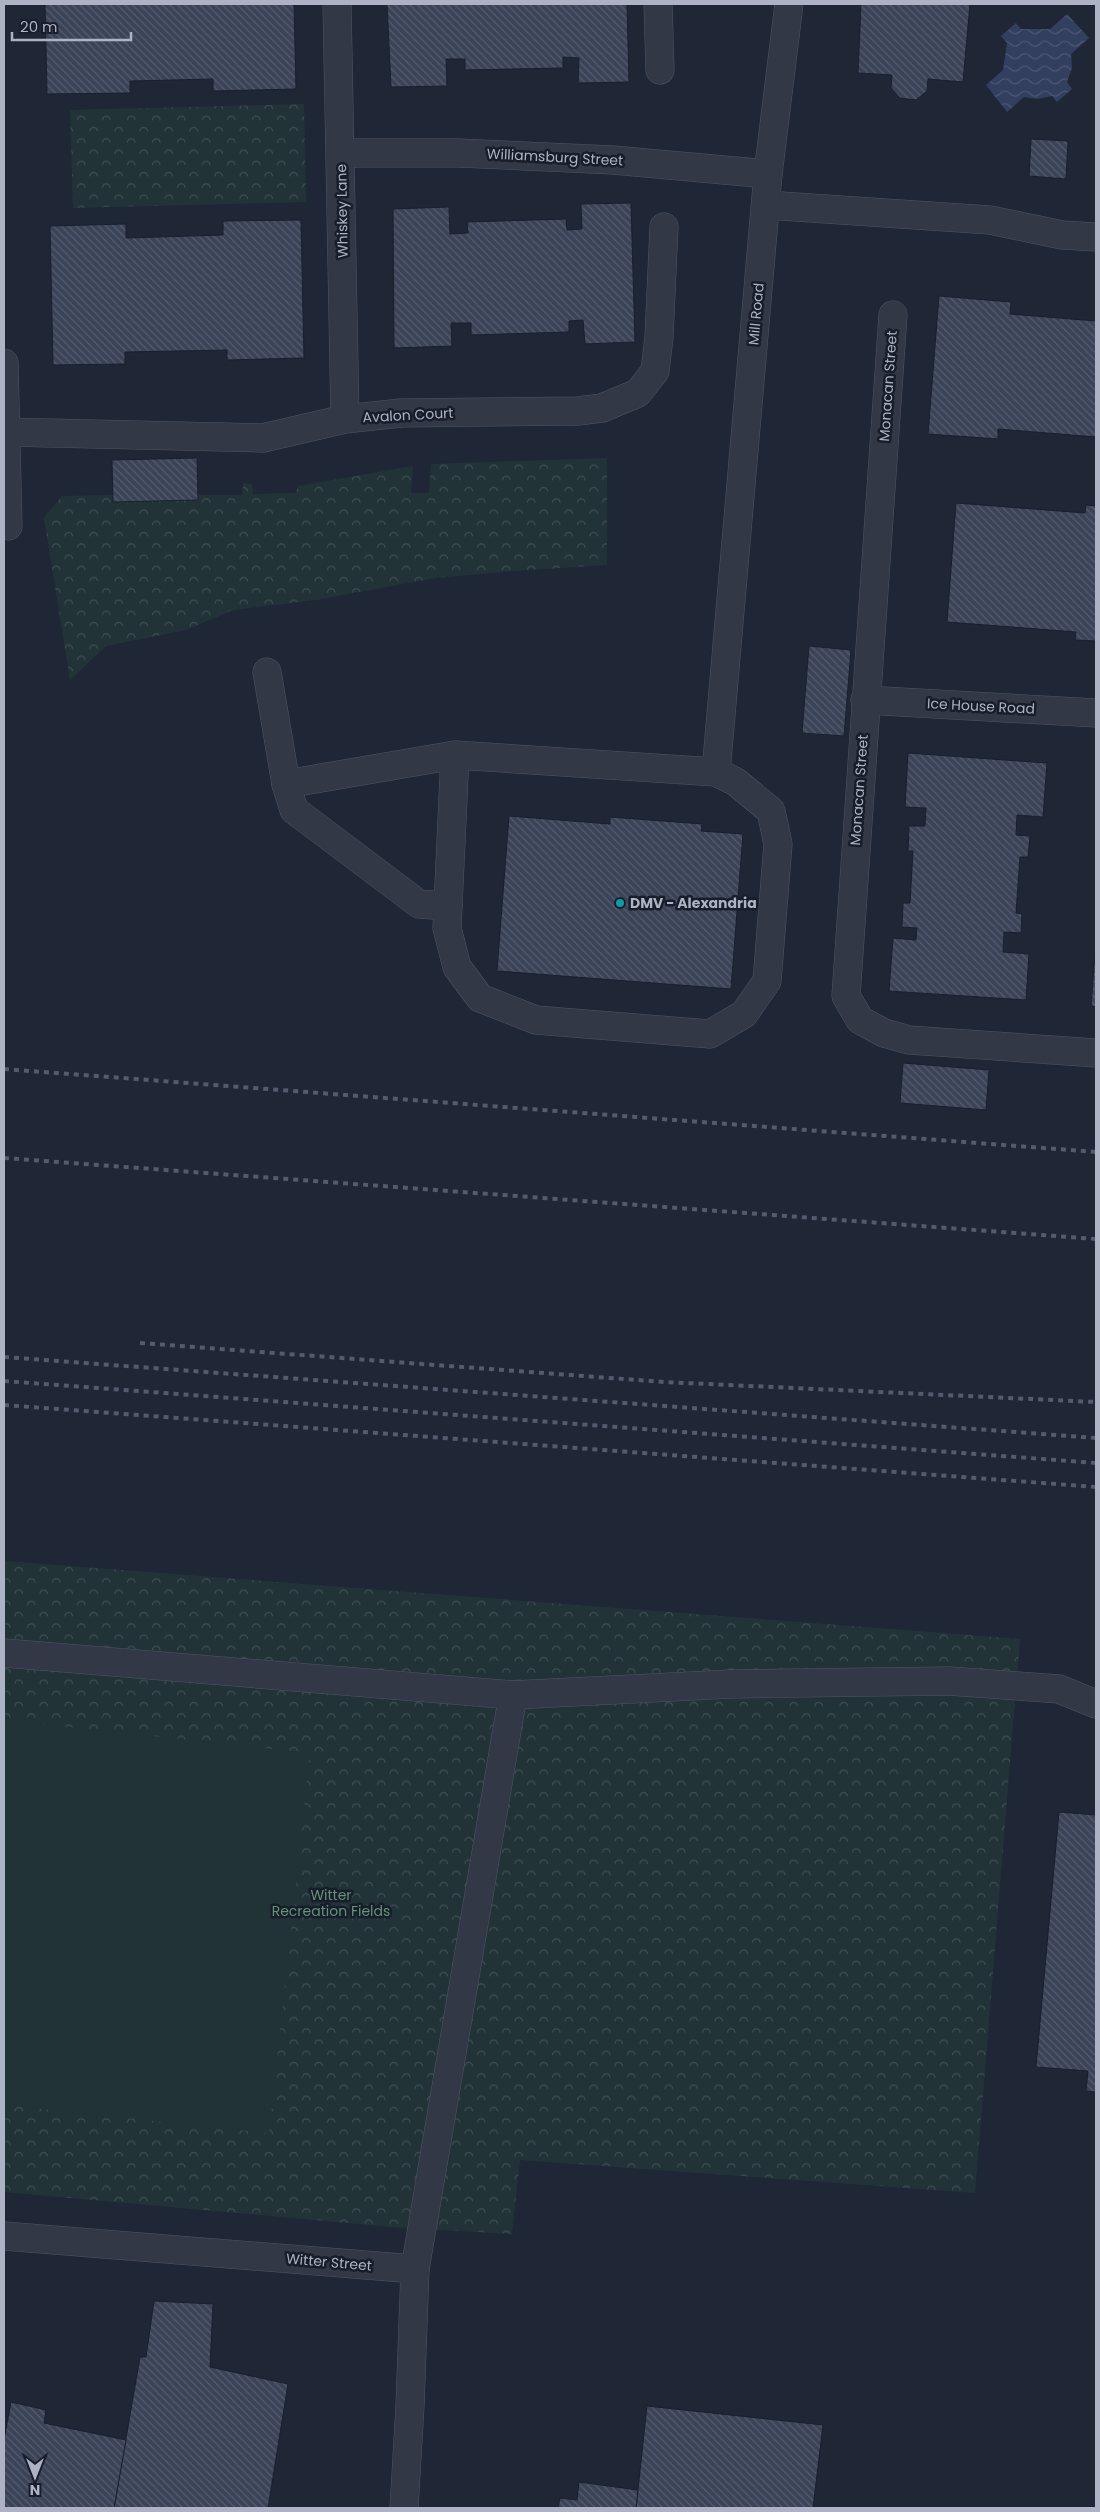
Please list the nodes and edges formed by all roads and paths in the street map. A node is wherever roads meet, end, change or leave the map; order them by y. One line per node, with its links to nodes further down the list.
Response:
1 (337, 4): 5 (street, Whiskey Lane)
2 (658, 4): 4 (street)
3 (789, 4): 6 (street, Mill Road)
4 (660, 70)
5 (341, 153): 6 (street, Williamsburg Street); 12 (street, Whiskey Lane)
6 (768, 174): 7 (street, Mill Road)
7 (766, 205): 9 (street); 19 (street, Mill Road)
8 (664, 227): 12 (street, Avalon Court)
9 (1096, 237)
10 (893, 315): 16 (street, Monacan Street)
11 (4, 364): 13 (street)
12 (345, 419): 13 (street, Avalon Court)
13 (5, 432): 14 (street)
14 (8, 526)
15 (267, 672): 20 (street)
16 (865, 700): 17 (street, Ice House Road); 22 (street, Monacan Street)
17 (1096, 713)
18 (455, 755): 19 (street); 20 (street); 21 (street)
19 (716, 772): 21 (street)
20 (286, 784): 21 (street)
21 (448, 906)
22 (1096, 1053)
23 (4, 1653): 24 (street)
24 (513, 1695): 25 (street); 27 (street)
25 (1096, 1704)
26 (4, 2236): 27 (street, Witter Street)
27 (415, 2269): 28 (street)
28 (404, 2508)

